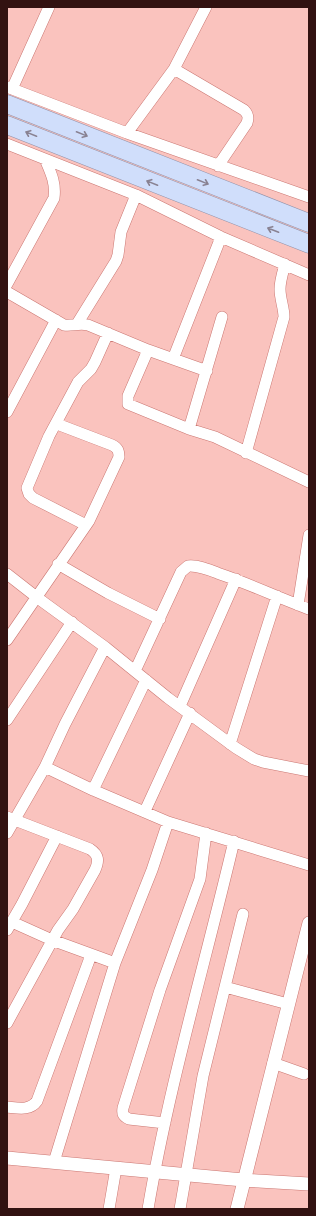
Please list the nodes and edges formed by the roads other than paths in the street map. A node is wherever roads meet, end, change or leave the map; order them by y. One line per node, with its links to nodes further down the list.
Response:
1 (49, 7): 4 (street)
2 (206, 7): 3 (street)
3 (174, 69): 6 (street); 9 (street)
4 (9, 93): 6 (street); 12 (highway, one-way to 12)
5 (7, 125): 14 (highway, one-way to 5)
6 (127, 133): 9 (street)
7 (7, 144): 8 (street)
8 (45, 159): 10 (street); 17 (street)
9 (218, 166): 11 (street)
10 (136, 195): 13 (street); 21 (street)
11 (309, 198)
12 (309, 223)
13 (221, 237): 15 (street); 24 (street)
14 (309, 244)
15 (285, 264): 16 (street); 29 (street)
16 (309, 275)
17 (7, 284)
18 (7, 292): 20 (street)
19 (222, 317): 25 (street)
20 (56, 320): 21 (street); 26 (street)
21 (77, 324): 22 (street)
22 (108, 333): 23 (street); 27 (street)
23 (148, 350): 24 (street); 28 (street)
24 (173, 359): 25 (street)
25 (207, 371): 28 (street)
26 (7, 412)
27 (56, 424): 31 (street); 31 (street)
28 (189, 429): 29 (street)
29 (246, 453): 30 (street)
30 (309, 482)
31 (86, 525): 33 (street)
32 (309, 535): 38 (street)
33 (58, 564): 37 (street); 40 (street)
34 (7, 574): 37 (street)
35 (236, 579): 36 (street); 40 (street); 46 (street)
36 (277, 596): 38 (street); 49 (street)
37 (36, 597): 41 (street); 42 (street)
38 (298, 605): 39 (street)
39 (309, 609)
40 (160, 619): 44 (street)
41 (72, 622): 43 (street); 48 (street)
42 (7, 640)
43 (105, 647): 44 (street); 50 (street)
44 (134, 671): 45 (street)
45 (146, 680): 46 (street); 52 (street)
46 (180, 706): 47 (street)
47 (190, 713): 49 (street); 53 (street)
48 (7, 720)
49 (230, 744): 51 (street)
50 (45, 767): 52 (street); 54 (street)
51 (309, 771)
52 (93, 790): 53 (street)
53 (145, 811): 55 (street)
54 (11, 818): 56 (street); 58 (street)
55 (168, 822): 57 (street); 67 (street)
56 (7, 833)
57 (206, 833): 59 (street); 74 (street)
58 (57, 836): 63 (street); 64 (street)
59 (234, 842): 60 (street); 74 (street)
60 (309, 865)
61 (243, 914): 68 (street)
62 (309, 923): 66 (street)
63 (10, 926): 64 (street)
64 (52, 940): 65 (street); 70 (street)
65 (91, 955): 67 (street); 73 (street)
66 (304, 962): 69 (street)
67 (115, 963): 76 (street)
68 (225, 987): 69 (street); 79 (street)
69 (288, 1004): 71 (street)
70 (7, 1023)
71 (273, 1063): 72 (street); 80 (street)
72 (304, 1074)
73 (7, 1107)
74 (165, 1123): 78 (street)
75 (7, 1158): 76 (street)
76 (54, 1162): 77 (street)
77 (116, 1168): 78 (street); 82 (street)
78 (154, 1172): 79 (street); 83 (street)
79 (187, 1174): 80 (street); 84 (street)
80 (243, 1180): 81 (street); 85 (street)
81 (309, 1184)
82 (109, 1209)
83 (148, 1209)
84 (180, 1209)
85 (236, 1209)

